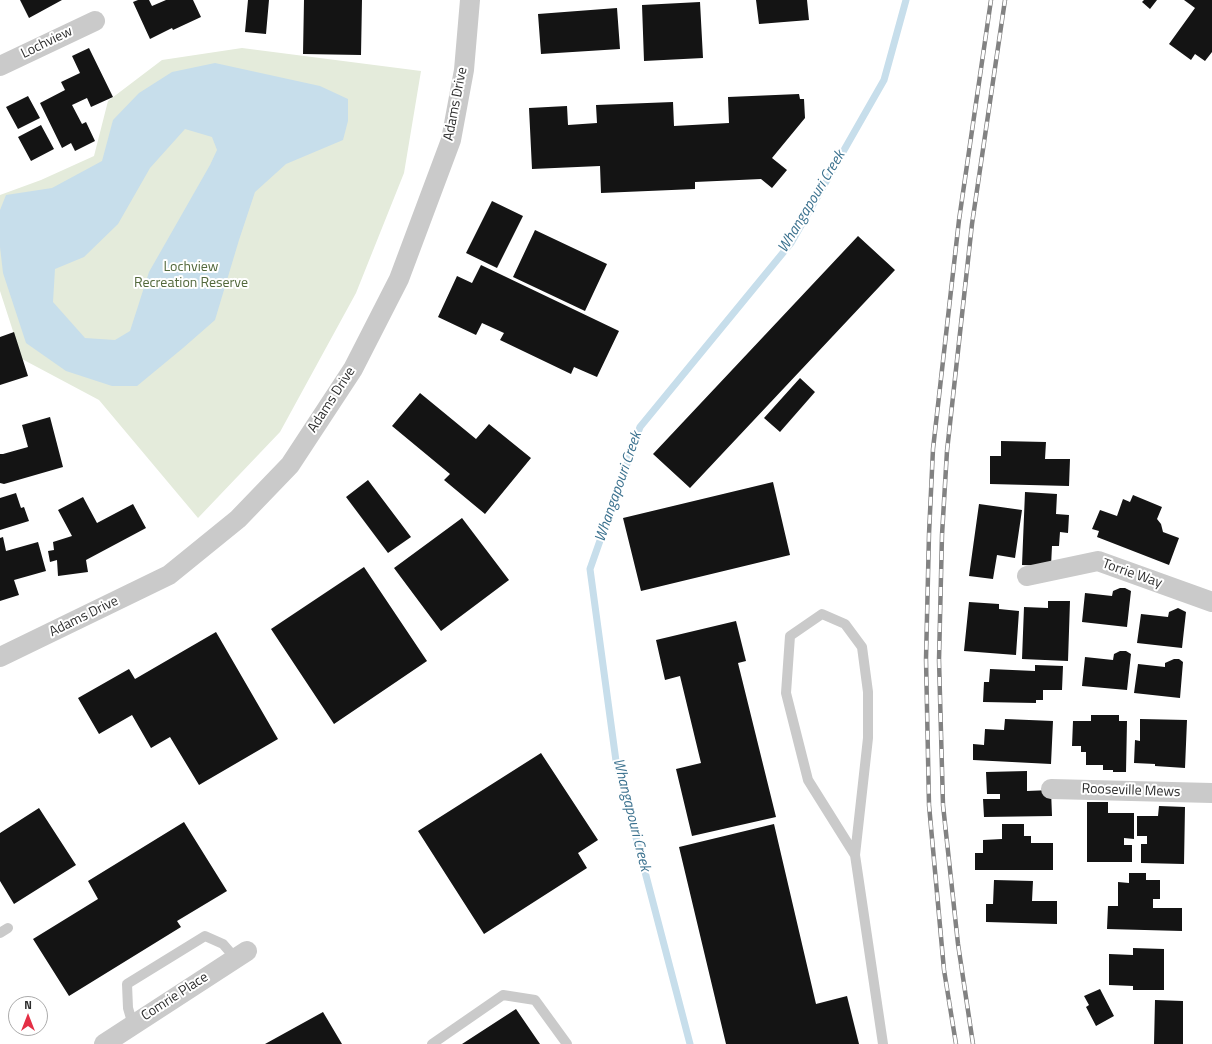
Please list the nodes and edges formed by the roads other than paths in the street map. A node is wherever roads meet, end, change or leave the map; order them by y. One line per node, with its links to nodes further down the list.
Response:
1 (470, 0): 6 (street, Adams Drive)
2 (95, 21): 3 (street, Lochview)
3 (0, 66)
4 (1026, 576): 5 (street, Torrie Way)
5 (1212, 602)
6 (0, 657)
7 (1051, 789): 8 (street, Rooseville Mews)
8 (1212, 794)
9 (855, 855): 9 (lane); 15 (lane)
10 (242, 955): 11 (street, Comrie Place); 11 (lane)
11 (133, 1024): 12 (street, Comrie Place)
12 (104, 1044)
13 (432, 1044): 14 (lane)
14 (567, 1044)
15 (884, 1044)

